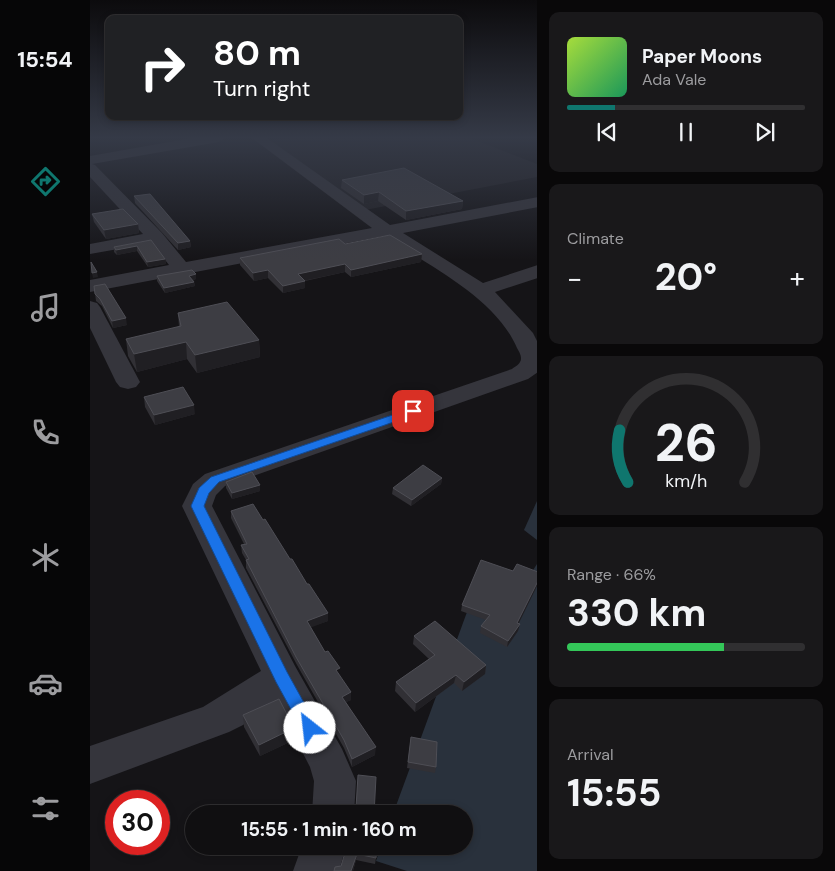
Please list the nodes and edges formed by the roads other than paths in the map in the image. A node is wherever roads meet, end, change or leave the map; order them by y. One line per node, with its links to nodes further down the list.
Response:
1 (100, 179): 5 (street)
2 (315, 179): 4 (street)
3 (537, 202): 4 (street)
4 (388, 231): 7 (street); 10 (street)
5 (156, 237): 6 (street); 7 (street)
6 (90, 249)
7 (181, 268): 9 (street)
8 (537, 271): 10 (street)
9 (90, 286)
10 (481, 290): 13 (street)
11 (90, 307): 12 (street)
12 (128, 382)
13 (282, 677): 14 (street); 15 (street)
14 (90, 765)
15 (333, 805)
16 (321, 855): 17 (street)
17 (316, 871)

